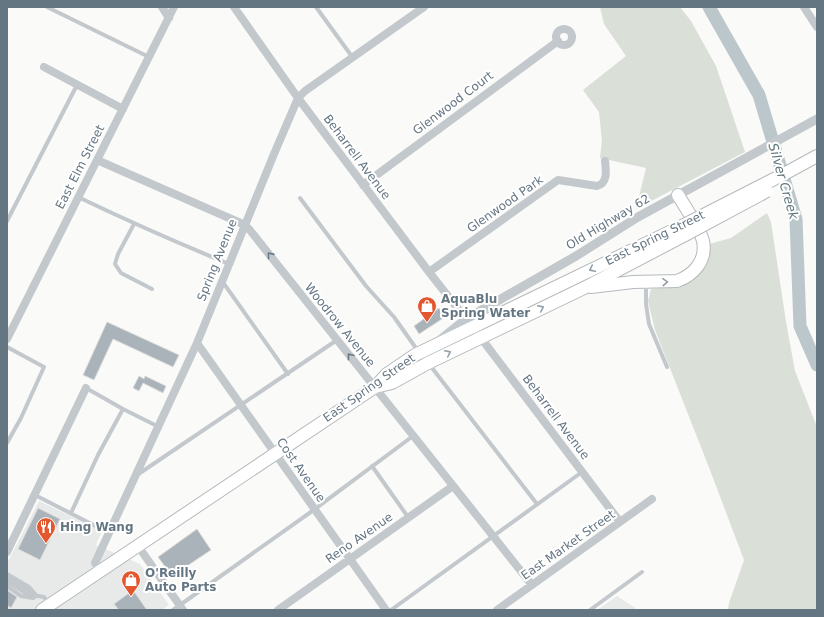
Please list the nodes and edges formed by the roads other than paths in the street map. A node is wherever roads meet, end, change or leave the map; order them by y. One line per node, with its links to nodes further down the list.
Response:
1 (47, 7): 11 (lane)
2 (162, 7): 8 (street)
3 (174, 7): 8 (street, East Elm Street)
4 (316, 7): 12 (lane)
5 (424, 7): 12 (street, Spring Avenue)
6 (804, 7): 9 (street)
7 (237, 8): 15 (street, Beharrell Avenue)
8 (169, 18): 11 (street, East Elm Street)
9 (817, 26)
10 (558, 41): 23 (street, Glenwood Court)
11 (149, 57): 16 (street, East Elm Street)
12 (353, 58): 15 (street, Spring Avenue)
13 (44, 67): 14 (street)
14 (77, 85): 16 (street); 27 (lane)
15 (298, 98): 23 (street, Beharrell Avenue); 29 (street, Spring Avenue)
16 (123, 109): 19 (street, East Elm Street)
17 (817, 118): 24 (street, Old Highway 62)
18 (817, 156): 22 (main road)
19 (97, 160): 25 (street, East Elm Street); 29 (street, Woodrow Avenue)
20 (605, 162): 32 (street, Glenwood Park)
21 (817, 165): 22 (main road)
22 (785, 178): 30 (main road, bridge)
23 (363, 185): 32 (street, Beharrell Avenue)
24 (678, 194): 34 (main road, one-way to 24); 37 (street, Old Highway 62)
25 (78, 198): 28 (lane); 38 (street, East Elm Street)
26 (300, 198): 43 (lane)
27 (7, 221)
28 (134, 224): 31 (lane); 36 (lane)
29 (245, 225): 31 (street, Spring Avenue); 40 (street, Woodrow Avenue, one-way to 29)
30 (681, 231): 35 (main road); 37 (main road, East Spring Street, one-way to 37)
31 (229, 264): 33 (street, Spring Avenue)
32 (429, 272): 37 (street, Beharrell Avenue)
33 (222, 281): 41 (street, Spring Avenue); 46 (lane)
34 (646, 282): 35 (main road); 45 (lane)
35 (584, 288): 39 (main road, one-way to 35)
36 (152, 289)
37 (470, 322): 39 (street, Beharrell Avenue); 43 (main road, East Spring Street)
38 (8, 336)
39 (481, 338): 44 (main road, one-way to 39); 56 (street, Beharrell Avenue)
40 (338, 340): 46 (lane); 47 (street, Woodrow Avenue, one-way to 40)
41 (197, 343): 49 (street, Cost Avenue); 51 (street, Spring Avenue)
42 (7, 347): 53 (lane)
43 (424, 350): 47 (main road, East Spring Street)
44 (428, 363): 47 (main road); 61 (lane)
45 (667, 367)
46 (288, 374): 49 (lane)
47 (375, 387): 52 (street, Woodrow Avenue); 54 (main road, East Spring Street)
48 (86, 388): 50 (lane); 59 (street)
49 (241, 405): 54 (street, Cost Avenue); 57 (lane)
50 (123, 409): 51 (lane); 63 (lane)
51 (159, 427): 57 (street, Spring Avenue)
52 (413, 436): 55 (lane); 58 (street, Woodrow Avenue)
53 (7, 443)
54 (275, 453): 62 (street, Cost Avenue); 68 (main road, East Spring Street)
55 (372, 466): 62 (lane); 64 (lane)
56 (582, 472): 61 (lane); 65 (street, Beharrell Avenue)
57 (136, 477): 66 (street, Spring Avenue)
58 (453, 486): 64 (street, Reno Avenue); 67 (street, Woodrow Avenue)
59 (35, 495): 63 (lane); 69 (street)
60 (652, 499): 65 (street, East Market Street)
61 (537, 504): 67 (lane)
62 (315, 509): 70 (street, Cost Avenue); 79 (lane)
63 (71, 513): 66 (lane)
64 (409, 518): 70 (street, Reno Avenue)
65 (620, 522): 76 (street, East Market Street)
66 (110, 533): 71 (street, Spring Avenue)
67 (493, 537): 76 (street, Woodrow Avenue); 84 (lane)
68 (138, 546): 71 (main road, East Spring Street); 79 (street)
69 (7, 552)
70 (350, 559): 82 (street, Reno Avenue); 83 (street, Cost Avenue)
71 (100, 571): 80 (main road, East Spring Street)
72 (642, 572): 86 (lane)
73 (7, 574): 78 (lane)
74 (7, 577): 78 (lane)
75 (7, 581): 78 (lane)
76 (532, 585): 85 (street, East Market Street)
77 (7, 586): 78 (lane)
78 (36, 595): 80 (lane)
79 (182, 607): 81 (lane)
80 (46, 608)
81 (173, 610)
82 (278, 610)
83 (386, 610)
84 (391, 610)
85 (497, 610)
86 (590, 610)

